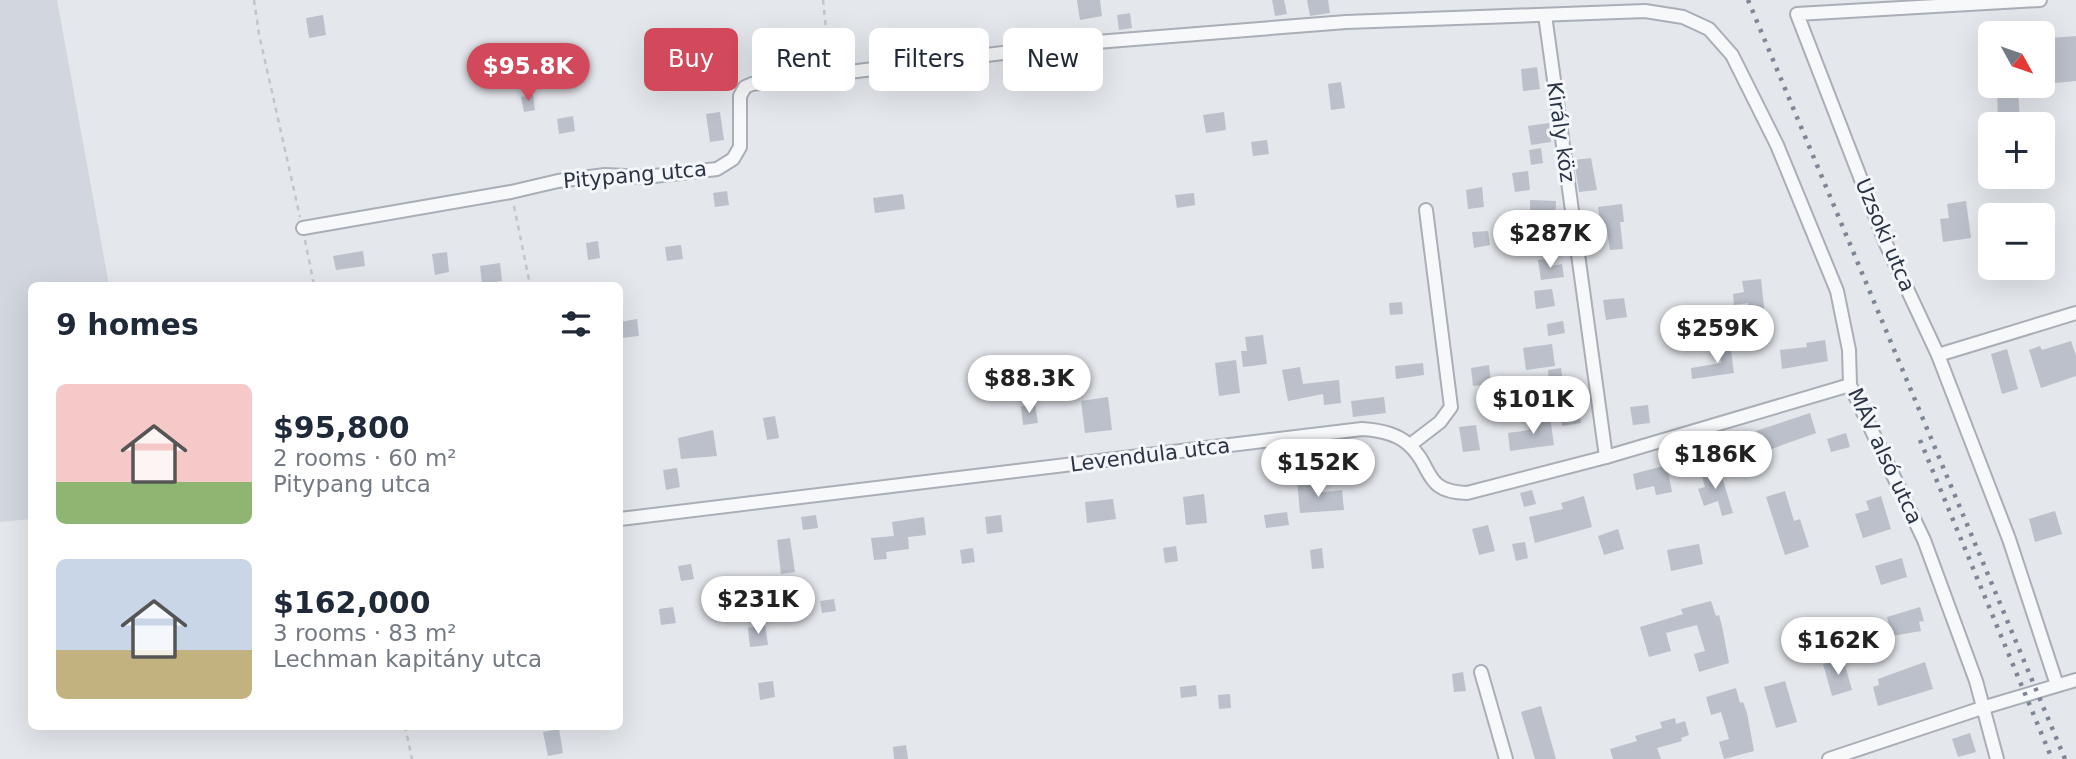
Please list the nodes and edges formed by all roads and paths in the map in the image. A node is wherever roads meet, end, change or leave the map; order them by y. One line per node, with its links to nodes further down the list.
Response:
1 (254, 0): 11 (path)
2 (823, 0): 6 (path)
3 (2040, 0): 15 (street, Uzsoki utca)
4 (1545, 15): 5 (street, Pitypang utca); 7 (street, Pitypang utca); 18 (street, Király köz)
5 (1697, 23): 16 (street, MÁV alsó utca)
6 (826, 28)
7 (855, 70)
8 (752, 84): 9 (street, Pitypang utca)
9 (511, 192): 11 (street, Pitypang utca); 13 (path)
10 (1426, 210): 17 (street)
11 (303, 228): 12 (path)
12 (313, 282)
13 (529, 282)
14 (2076, 313): 15 (street)
15 (1938, 355): 22 (street, Uzsoki utca)
16 (1850, 385): 18 (street); 23 (street, MÁV alsó utca)
17 (1410, 445): 18 (street); 19 (street, Levendula utca)
18 (1606, 457)
19 (623, 519)
20 (1481, 672): 26 (street)
21 (2076, 680): 22 (street)
22 (2057, 685): 23 (street)
23 (1982, 708): 27 (street); 28 (street, MÁV alsó utca)
24 (406, 730): 25 (path)
25 (412, 759)
26 (1506, 759)
27 (1829, 759)
28 (1997, 759)

